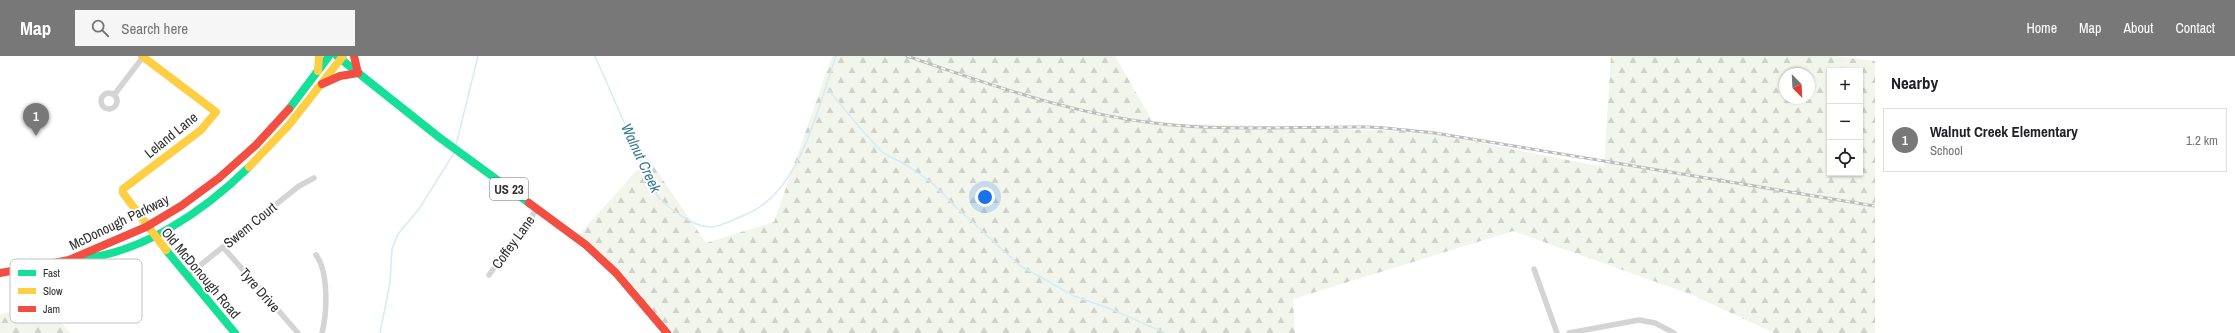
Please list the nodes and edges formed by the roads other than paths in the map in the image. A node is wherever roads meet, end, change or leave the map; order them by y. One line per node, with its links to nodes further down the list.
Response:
1 (142, 56): 9 (street); 11 (street, Leland Lane)
2 (319, 56): 6 (street)
3 (329, 56): 6 (street, McDonough Parkway)
4 (354, 56): 7 (street)
5 (340, 57): 7 (street, US 23); 8 (street, McDonough Parkway)
6 (318, 71): 13 (street, McDonough Parkway)
7 (358, 73): 8 (street); 12 (street, US 23)
8 (322, 84): 14 (street, McDonough Parkway)
9 (114, 95)
10 (314, 178): 15 (street, Swem Court)
11 (123, 189): 13 (street, Old McDonough Road)
12 (537, 208): 23 (street, Coffey Lane); 27 (street, US 23)
13 (146, 227): 14 (street, Old McDonough Road); 17 (street, McDonough Parkway)
14 (152, 235): 18 (street, McDonough Parkway); 22 (street, Old McDonough Road)
15 (223, 247): 22 (street, Swem Court); 25 (street, Tyre Drive)
16 (316, 255): 26 (street)
17 (71, 259)
18 (76, 259)
19 (1534, 269): 28 (street)
20 (10, 271): 21 (street, McDonough Parkway)
21 (0, 273)
22 (188, 275): 24 (street, Old McDonough Road)
23 (489, 275)
24 (235, 333)
25 (298, 333)
26 (322, 333)
27 (667, 333)
28 (1557, 333)
29 (1569, 333): 30 (street)
30 (1674, 333)

